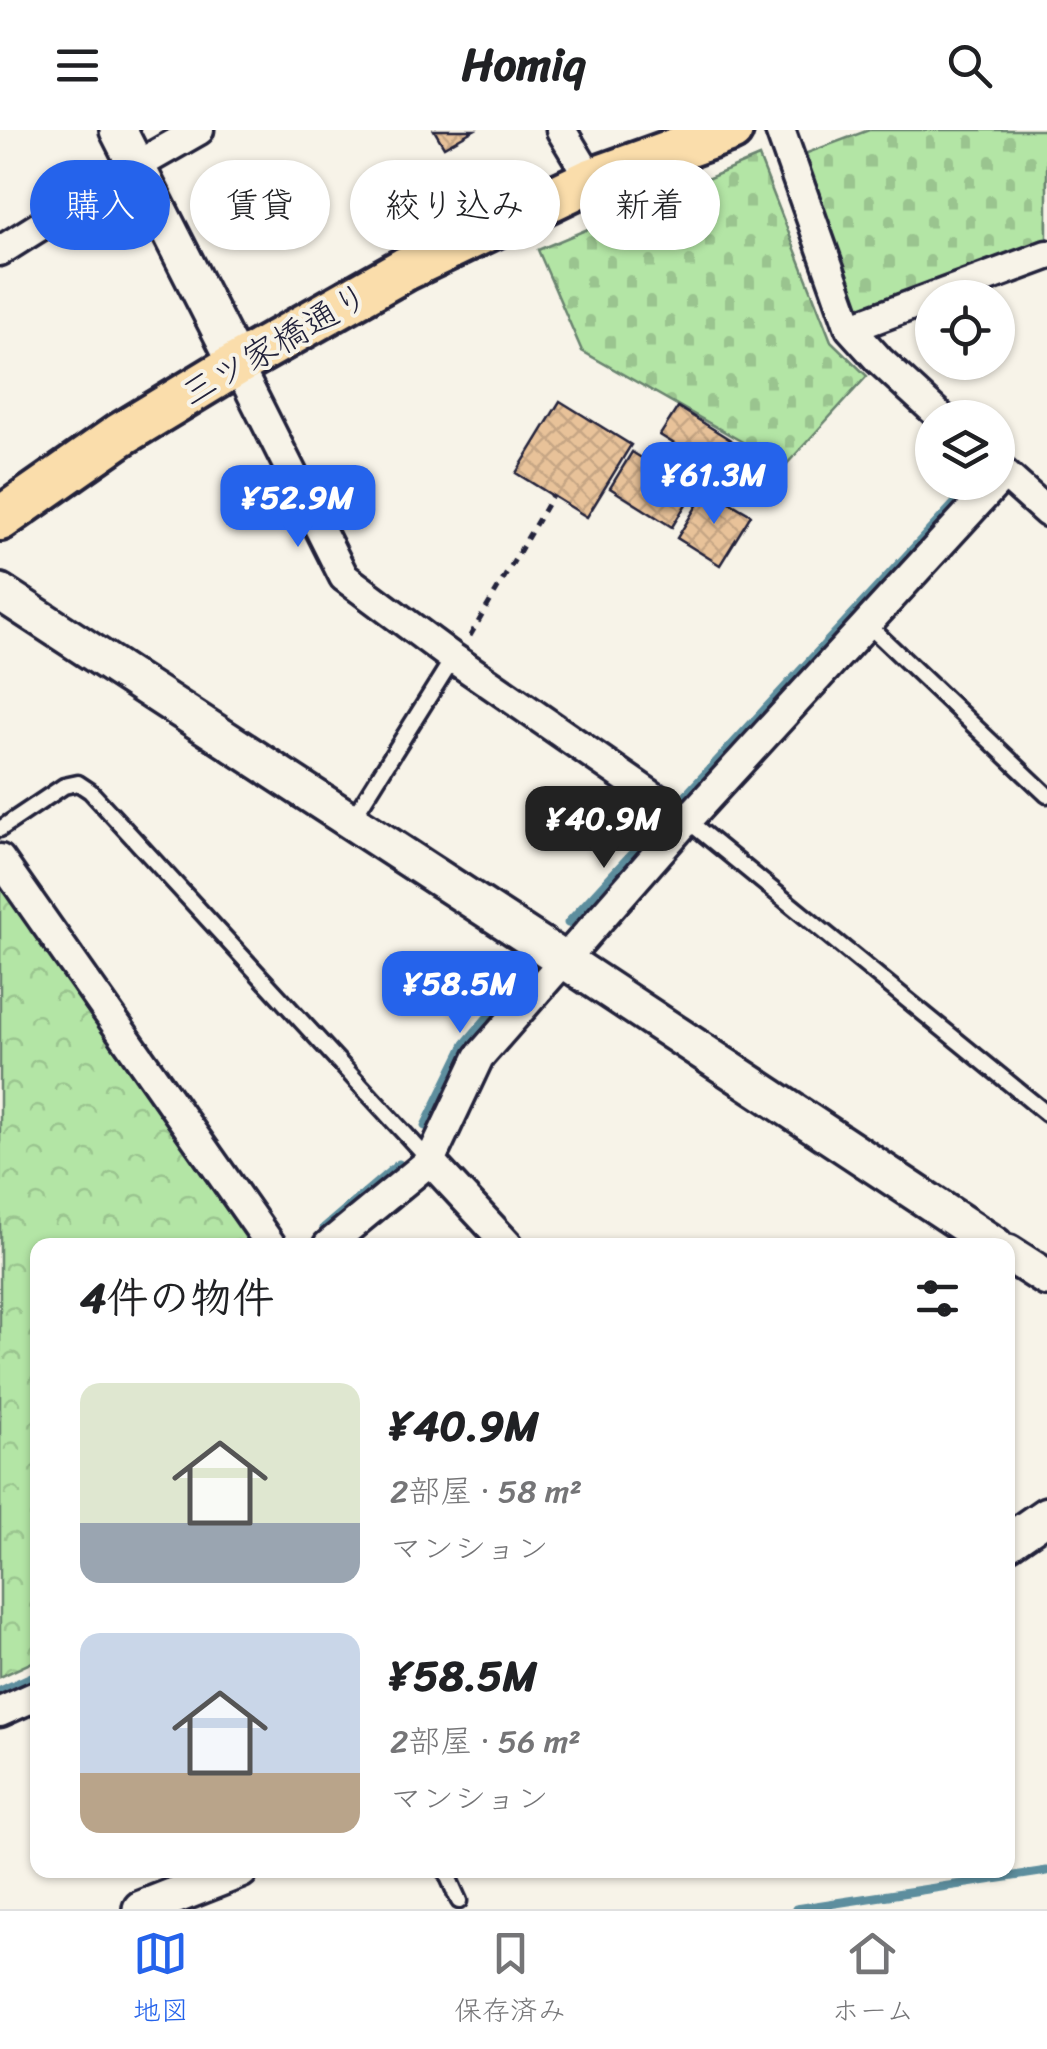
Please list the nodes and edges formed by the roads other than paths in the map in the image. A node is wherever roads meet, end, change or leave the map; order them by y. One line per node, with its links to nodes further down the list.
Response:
1 (118, 130): 6 (street)
2 (199, 130): 7 (street)
3 (561, 130): 9 (street)
4 (731, 130): 8 (main road, 三ツ家橋通り)
5 (780, 130): 15 (street)
6 (133, 160)
7 (146, 160)
8 (647, 160)
9 (580, 162)
10 (580, 185): 16 (main road, 三ツ家橋通り)
11 (30, 233): 13 (street)
12 (170, 233): 16 (street)
13 (0, 252)
14 (1047, 254): 15 (street)
15 (850, 328): 17 (street)
16 (237, 364): 21 (main road, 三ツ家橋通り); 24 (street)
17 (922, 400)
18 (1015, 489): 20 (street)
19 (978, 500): 23 (street)
20 (1047, 512)
21 (0, 519)
22 (0, 592): 27 (street)
23 (867, 624): 25 (lane); 26 (street)
24 (453, 658): 26 (street); 27 (lane)
25 (1047, 794)
26 (687, 820): 30 (street); 31 (lane)
27 (350, 822): 30 (street)
28 (0, 829): 32 (lane)
29 (0, 859): 33 (street)
30 (564, 960): 32 (street); 36 (street)
31 (1047, 1114)
32 (430, 1161): 34 (street); 35 (street)
33 (267, 1238)
34 (336, 1238)
35 (502, 1238)
36 (976, 1238)
37 (1015, 1257): 38 (street)
38 (1047, 1278)
39 (1047, 1515): 40 (street)
40 (1015, 1537)
41 (30, 1699): 42 (street)
42 (0, 1712)
43 (219, 1878): 46 (street)
44 (449, 1878): 45 (lane)
45 (459, 1901)
46 (140, 1909)

